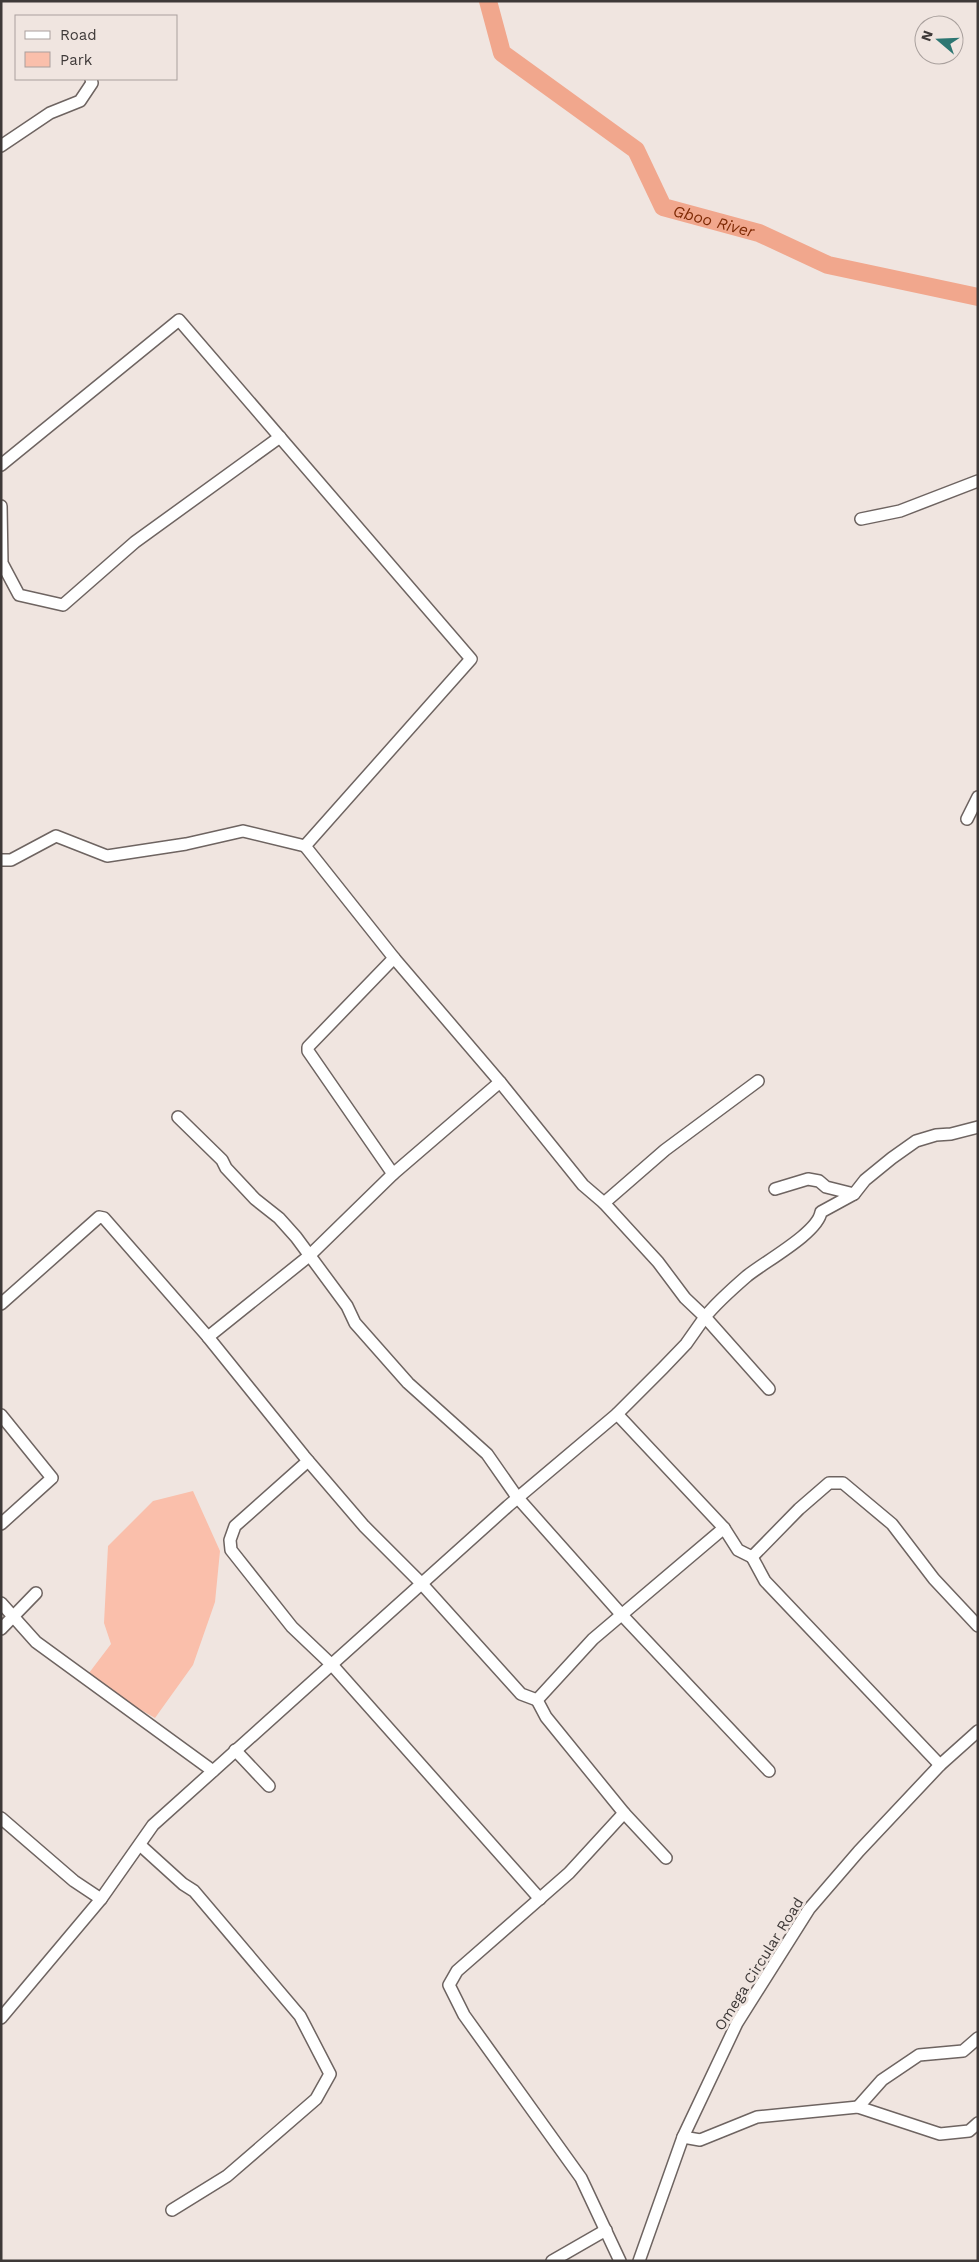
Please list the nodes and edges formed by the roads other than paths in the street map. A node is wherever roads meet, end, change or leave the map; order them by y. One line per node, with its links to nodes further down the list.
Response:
1 (91, 80): 2 (street)
2 (1, 146)
3 (280, 438): 4 (street); 6 (street); 10 (street)
4 (1, 465)
5 (978, 481): 7 (street)
6 (1, 506)
7 (861, 520)
8 (978, 797): 9 (street)
9 (967, 820)
10 (305, 846): 11 (street); 12 (street)
11 (1, 860)
12 (394, 958): 14 (street); 17 (street)
13 (758, 1081): 20 (street)
14 (500, 1082): 17 (street); 20 (street)
15 (178, 1117): 21 (street)
16 (978, 1127): 19 (street)
17 (392, 1174): 21 (street)
18 (775, 1189): 19 (street)
19 (854, 1194): 23 (street)
20 (604, 1203): 23 (street)
21 (309, 1256): 24 (street); 29 (street)
22 (1, 1304): 24 (street)
23 (705, 1317): 25 (street); 26 (street)
24 (208, 1337): 28 (street)
25 (769, 1389)
26 (617, 1414): 29 (street); 31 (street)
27 (1, 1416): 30 (street)
28 (308, 1461): 33 (street); 40 (street)
29 (517, 1497): 33 (street); 36 (street)
30 (1, 1524)
31 (724, 1528): 32 (street); 36 (street)
32 (752, 1557): 38 (street); 44 (street)
33 (421, 1583): 40 (street); 41 (street)
34 (36, 1593): 37 (street)
35 (1, 1603): 37 (street)
36 (621, 1614): 41 (street); 46 (street)
37 (13, 1616): 39 (street); 45 (street)
38 (978, 1626)
39 (1, 1629)
40 (333, 1666): 43 (street); 53 (street)
41 (537, 1700): 48 (street)
42 (978, 1731): 44 (street, Omega Circular Road)
43 (235, 1750): 45 (street); 47 (street)
44 (940, 1765): 58 (street, Omega Circular Road)
45 (213, 1771): 50 (street)
46 (769, 1771)
47 (269, 1786)
48 (624, 1813): 51 (street); 53 (street)
49 (1, 1818): 52 (street)
50 (140, 1845): 52 (street); 59 (street)
51 (666, 1858)
52 (101, 1898): 54 (street)
53 (540, 1899): 60 (street)
54 (1, 2018)
55 (978, 2038): 56 (street)
56 (858, 2107): 57 (street); 58 (street)
57 (978, 2123)
58 (683, 2137): 63 (street, Omega Circular Road)
59 (172, 2210)
60 (606, 2230): 61 (street); 62 (street)
61 (552, 2261)
62 (620, 2261)
63 (639, 2261)

